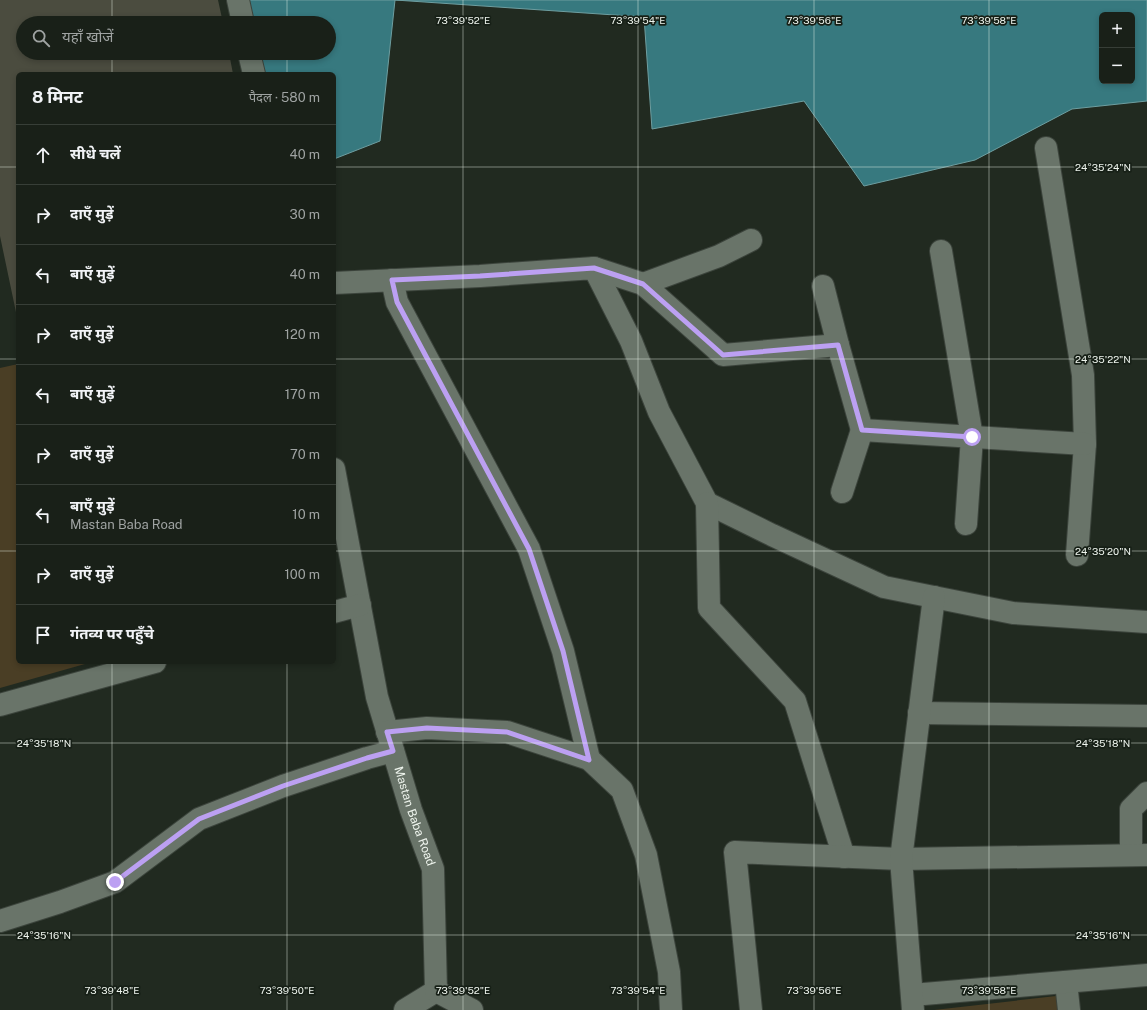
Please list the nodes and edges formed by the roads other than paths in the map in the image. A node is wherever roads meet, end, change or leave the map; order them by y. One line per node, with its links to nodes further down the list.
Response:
1 (238, 0): 2 (street)
2 (241, 16)
3 (251, 60): 4 (street)
4 (254, 72)
5 (1046, 148): 16 (street)
6 (751, 240): 11 (street)
7 (941, 251): 15 (street)
8 (594, 268): 9 (street); 11 (street); 19 (street)
9 (392, 280): 10 (street); 31 (street)
10 (336, 283)
11 (643, 284): 13 (street)
12 (823, 286): 13 (street)
13 (838, 345): 14 (street)
14 (862, 430): 15 (street); 18 (street)
15 (972, 437): 16 (street); 20 (street)
16 (1085, 444): 21 (street)
17 (336, 479): 23 (street, Mastan Baba Road)
18 (842, 492)
19 (707, 503): 22 (street); 34 (street)
20 (966, 524)
21 (1076, 555)
22 (934, 598): 25 (street); 28 (street)
23 (360, 605): 24 (street); 30 (street, Mastan Baba Road)
24 (336, 611)
25 (1146, 624)
26 (148, 664): 27 (street)
27 (0, 705)
28 (919, 713): 29 (street); 35 (street)
29 (1147, 716)
30 (390, 741): 31 (street); 36 (street); 39 (street, Mastan Baba Road)
31 (589, 760): 43 (street)
32 (1147, 793): 33 (street)
33 (1139, 855): 35 (street)
34 (844, 857): 35 (street); 44 (street)
35 (901, 859): 40 (street)
36 (0, 921)
37 (1147, 975): 38 (street)
38 (1066, 982): 40 (street); 45 (street)
39 (436, 991): 41 (street); 42 (street)
40 (913, 1003)
41 (405, 1010)
42 (472, 1010)
43 (671, 1010)
44 (751, 1010)
45 (1069, 1010)

